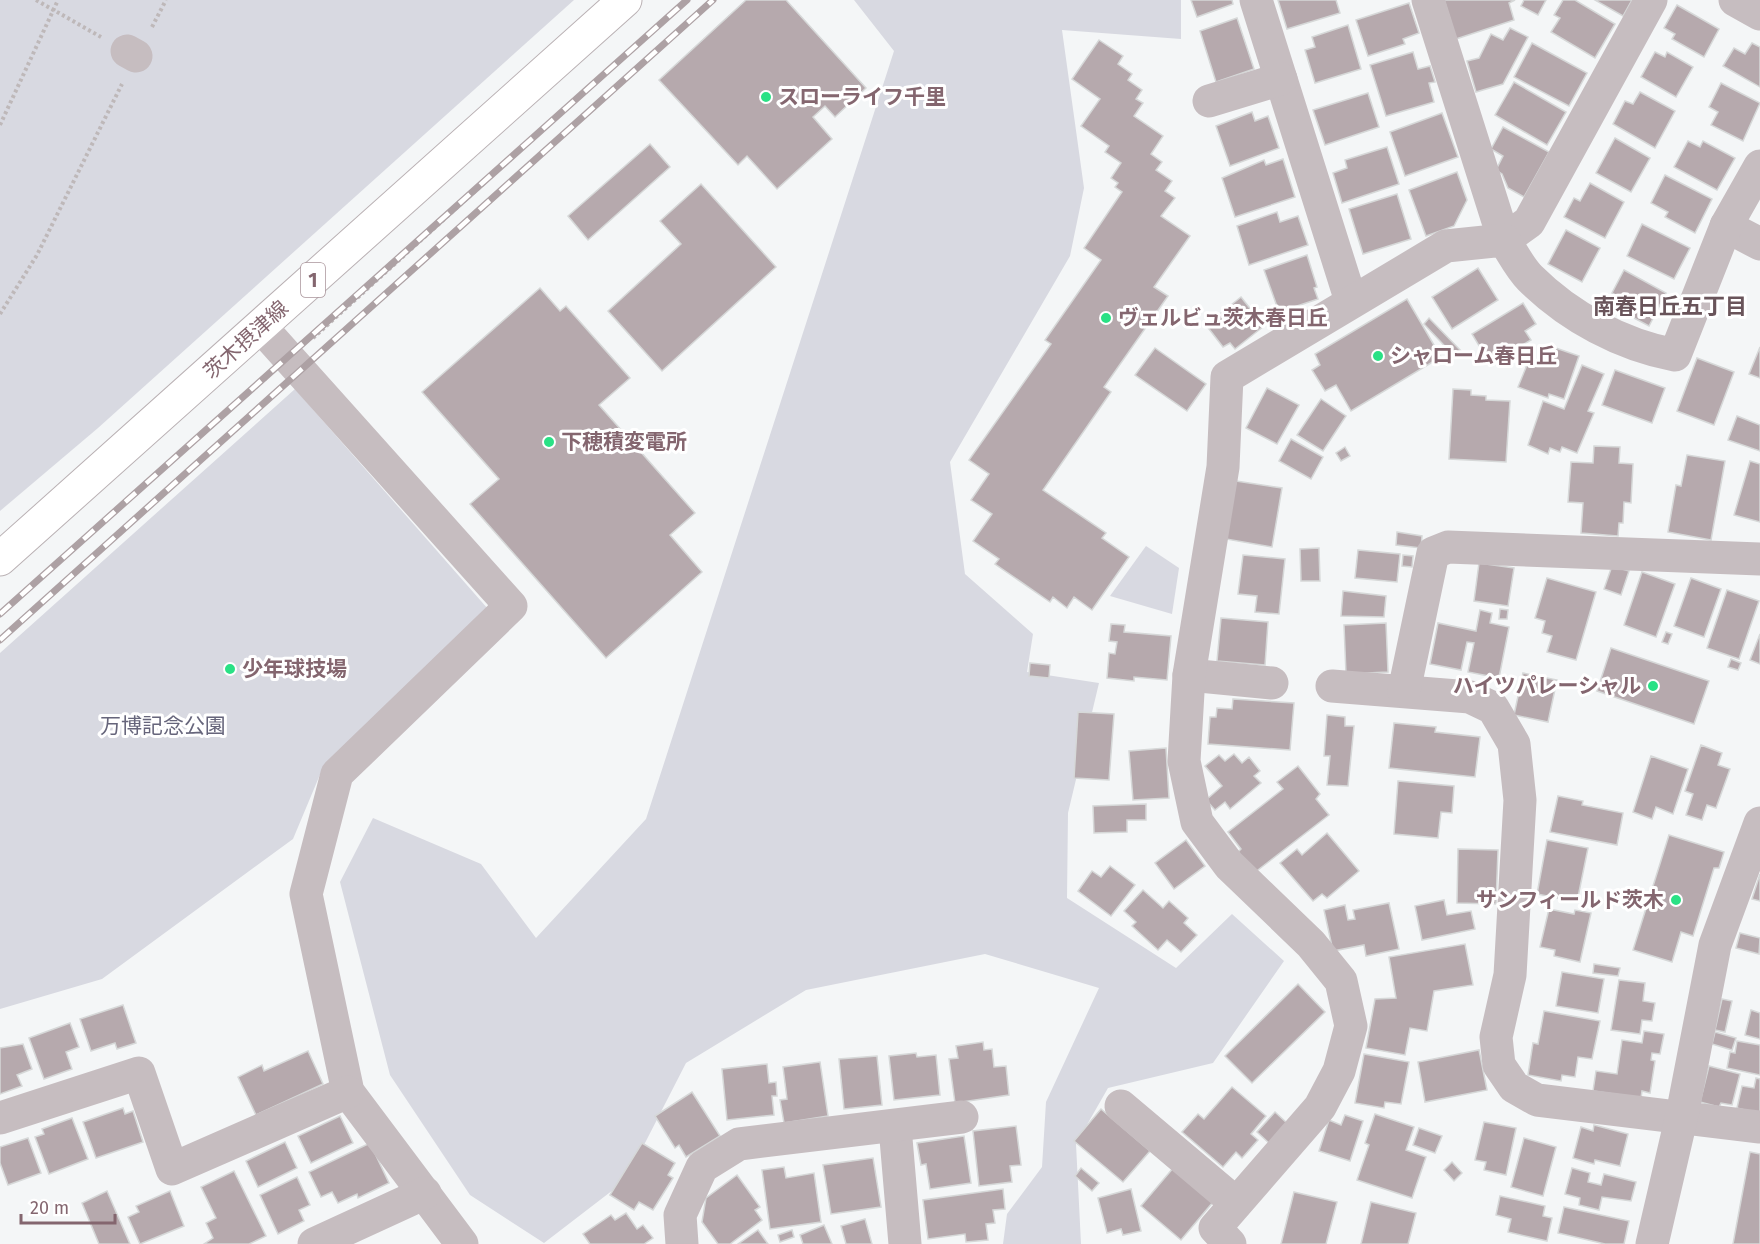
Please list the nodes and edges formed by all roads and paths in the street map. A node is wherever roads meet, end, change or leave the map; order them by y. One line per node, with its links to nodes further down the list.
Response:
1 (36, 0): 10 (path)
2 (58, 0): 10 (path)
3 (166, 0): 21 (path)
4 (625, 0): 22 (main road, 茨木摂津線 / 1)
5 (686, 0): 23 (path)
6 (1256, 0): 13 (street)
7 (1428, 0): 18 (street)
8 (1651, 0): 18 (street)
9 (1735, 0): 11 (street)
10 (55, 11): 12 (path); 15 (path)
11 (1760, 14)
12 (68, 18)
13 (1281, 79): 14 (street); 20 (street)
14 (1209, 100)
15 (0, 125)
16 (1760, 166): 17 (street)
17 (1726, 226): 18 (street); 19 (street)
18 (1504, 240): 20 (street)
19 (1760, 244)
20 (1351, 301): 27 (street)
21 (0, 314)
22 (261, 327): 23 (street); 24 (main road, 茨木摂津線 / 1)
23 (289, 359): 26 (path); 32 (street)
24 (0, 559)
25 (1760, 559): 30 (street)
26 (0, 614)
27 (1189, 675): 28 (street); 40 (street)
28 (1272, 683)
29 (1332, 686): 30 (street)
30 (1404, 691): 34 (street)
31 (1760, 823): 34 (street)
32 (348, 1092): 36 (street); 39 (street)
33 (1121, 1106): 40 (street)
34 (1682, 1115): 38 (street); 46 (street)
35 (962, 1117): 37 (street)
36 (0, 1118)
37 (895, 1127): 43 (street); 44 (street)
38 (1760, 1127)
39 (425, 1192): 41 (street); 42 (street)
40 (1236, 1203): 45 (street)
41 (314, 1244)
42 (462, 1244)
43 (682, 1244)
44 (905, 1244)
45 (1230, 1244)
46 (1652, 1244)

